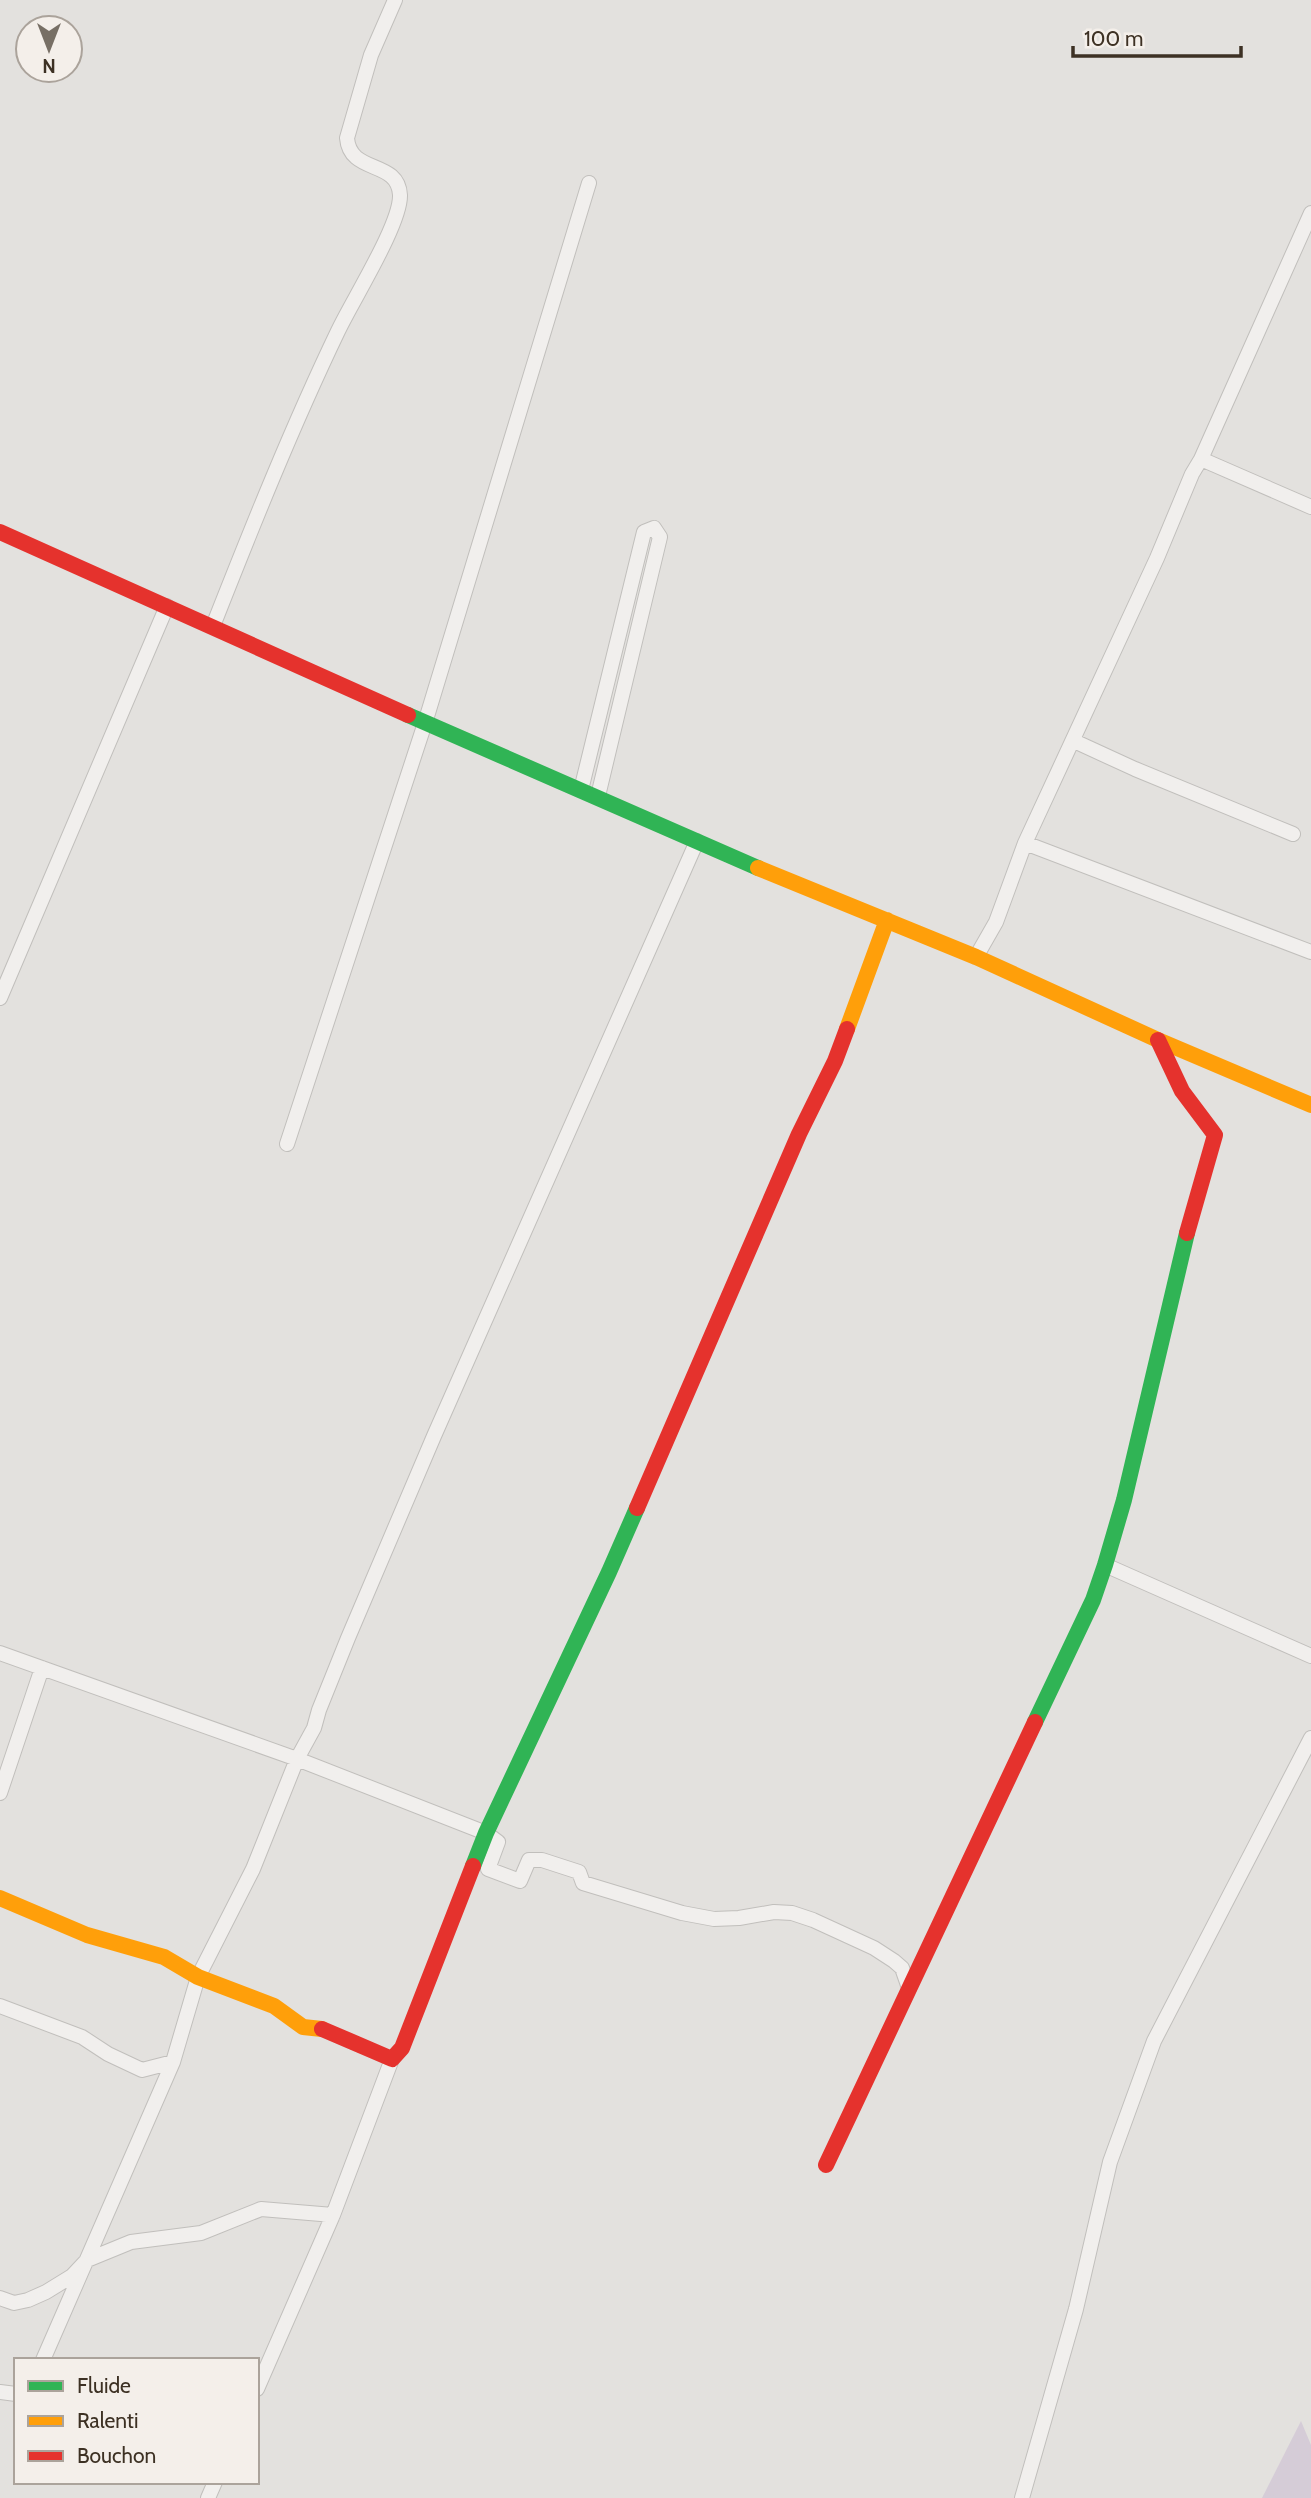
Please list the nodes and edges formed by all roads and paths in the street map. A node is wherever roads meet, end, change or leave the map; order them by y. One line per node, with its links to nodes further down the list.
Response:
1 (395, 0): 8 (street)
2 (589, 183): 9 (street)
3 (1311, 214): 4 (street)
4 (1201, 459): 5 (street); 10 (street)
5 (1311, 507)
6 (0, 531): 7 (street)
7 (167, 606): 8 (street); 19 (street)
8 (213, 626): 9 (street)
9 (425, 723): 11 (street); 22 (street)
10 (1074, 741): 13 (street); 15 (street)
11 (581, 790): 12 (street); 12 (street)
12 (598, 796): 14 (street)
13 (1293, 834)
14 (698, 841): 16 (street); 28 (street)
15 (1025, 843): 17 (street); 18 (street)
16 (887, 920): 18 (street); 30 (street)
17 (1311, 952)
18 (976, 957): 20 (street)
19 (0, 998)
20 (1158, 1040): 21 (street); 23 (street)
21 (1311, 1105)
22 (287, 1144)
23 (1105, 1565): 25 (street); 33 (street)
24 (0, 1653): 26 (street)
25 (1311, 1656)
26 (41, 1668): 28 (street); 29 (street)
27 (1311, 1738): 43 (street)
28 (297, 1759): 30 (street); 32 (street)
29 (0, 1793)
30 (486, 1833): 33 (street); 35 (street)
31 (0, 1898): 32 (street)
32 (198, 1977): 35 (street); 36 (street)
33 (909, 1988): 37 (street)
34 (0, 2006): 36 (street)
35 (392, 2059): 38 (street)
36 (173, 2062): 39 (street)
37 (826, 2165)
38 (333, 2215): 39 (street); 42 (street)
39 (87, 2260): 40 (street); 41 (street)
40 (0, 2298)
41 (44, 2358)
42 (259, 2384)
43 (1022, 2498)

